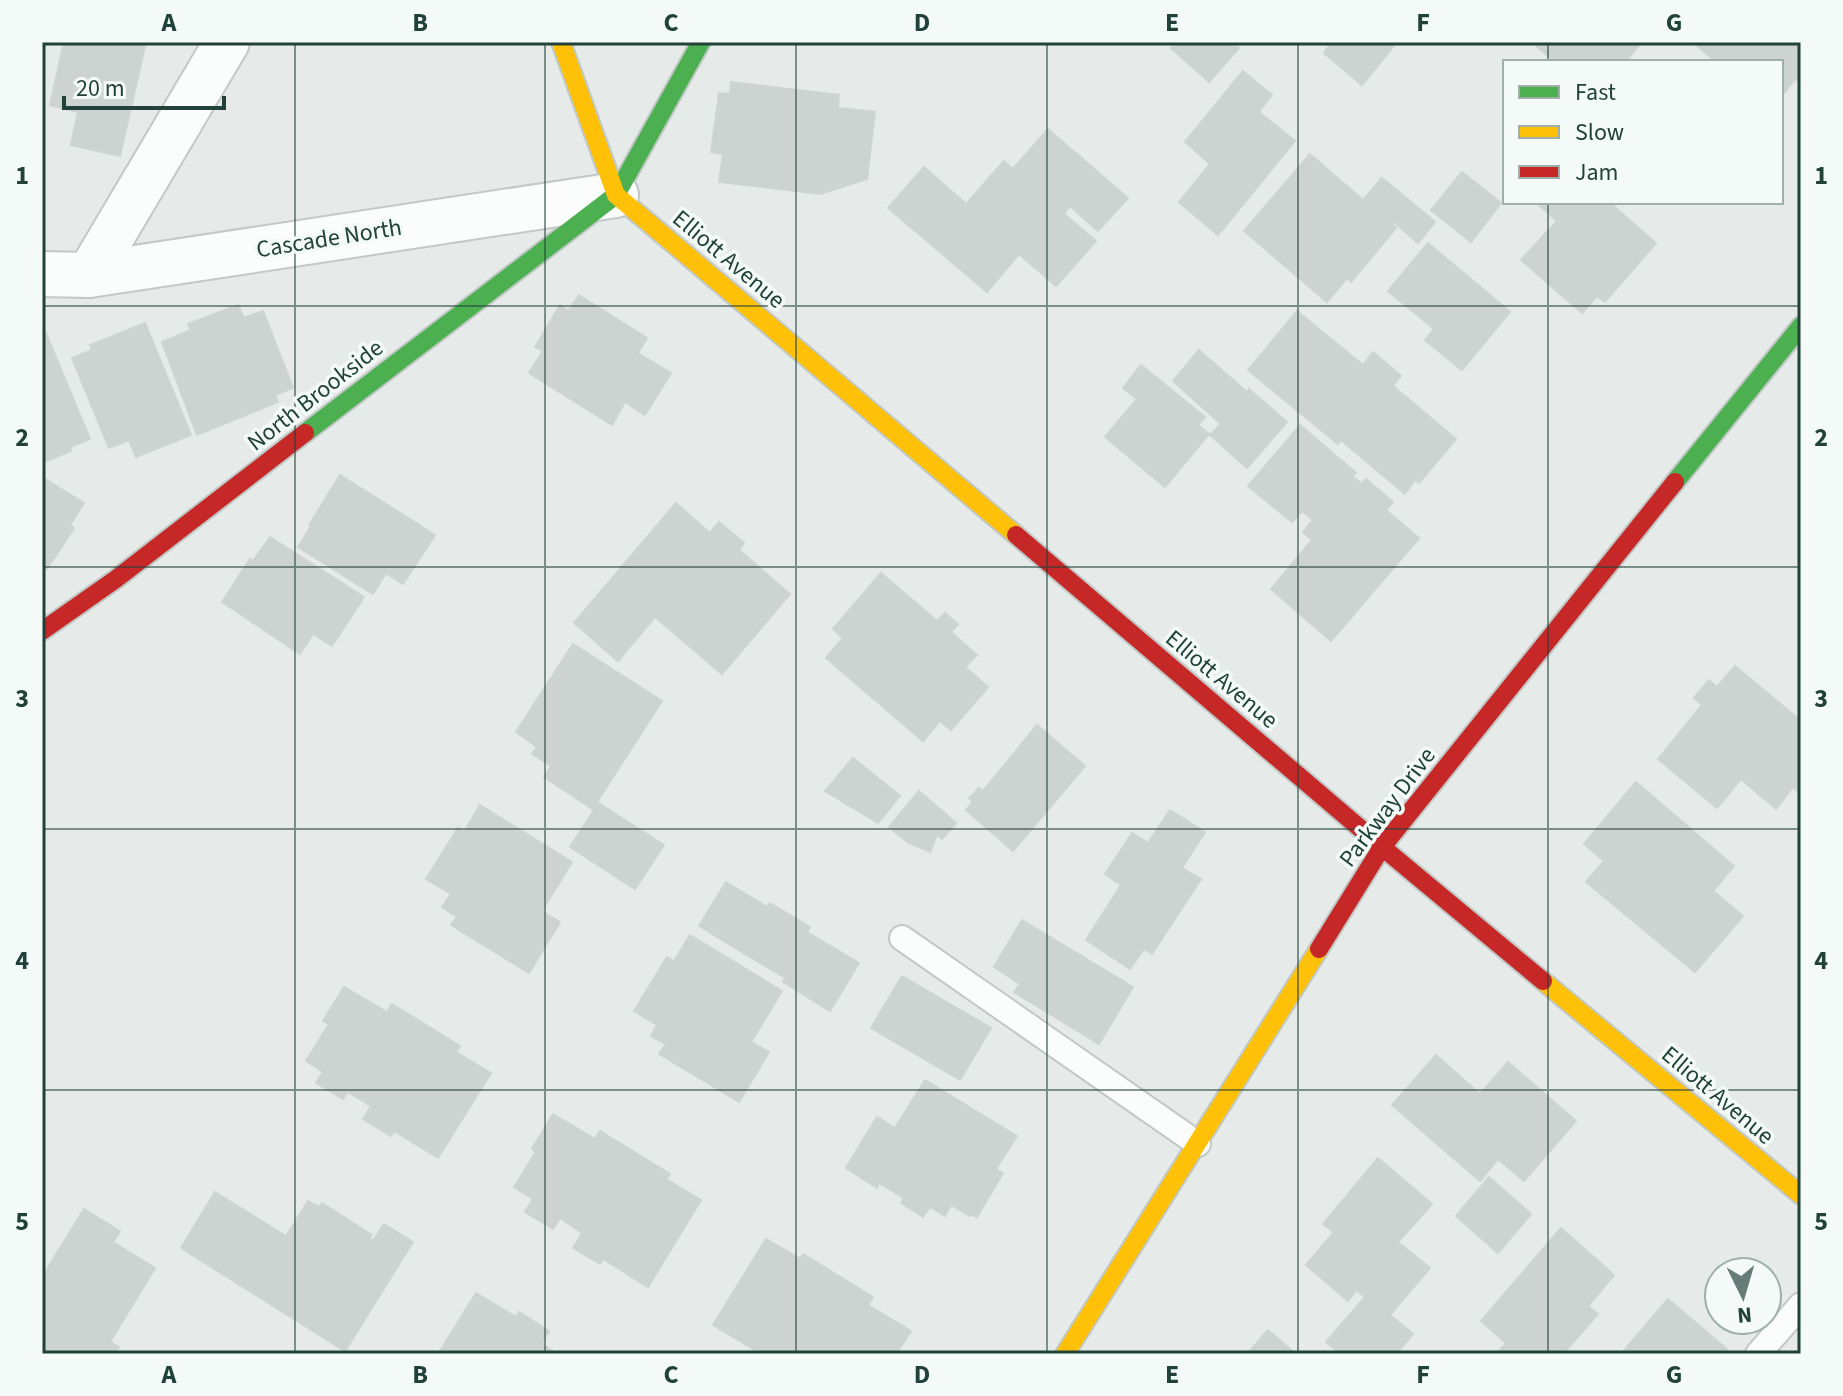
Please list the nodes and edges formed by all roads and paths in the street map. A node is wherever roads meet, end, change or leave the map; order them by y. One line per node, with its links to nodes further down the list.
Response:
1 (227, 42): 6 (street)
2 (561, 42): 4 (street)
3 (701, 42): 4 (street)
4 (616, 195): 6 (street, Cascade North); 8 (street, North Brookside); 9 (street, Elliott Avenue)
5 (42, 274): 6 (street, Cascade North)
6 (89, 275)
7 (1801, 326): 9 (street, Parkway Drive)
8 (42, 631)
9 (1382, 847): 11 (street, Parkway Drive); 12 (street, Elliott Avenue)
10 (902, 938): 11 (lane)
11 (1198, 1144): 14 (street, Parkway Drive)
12 (1801, 1195)
13 (1801, 1305): 15 (lane)
14 (1065, 1354)
15 (1758, 1354)

